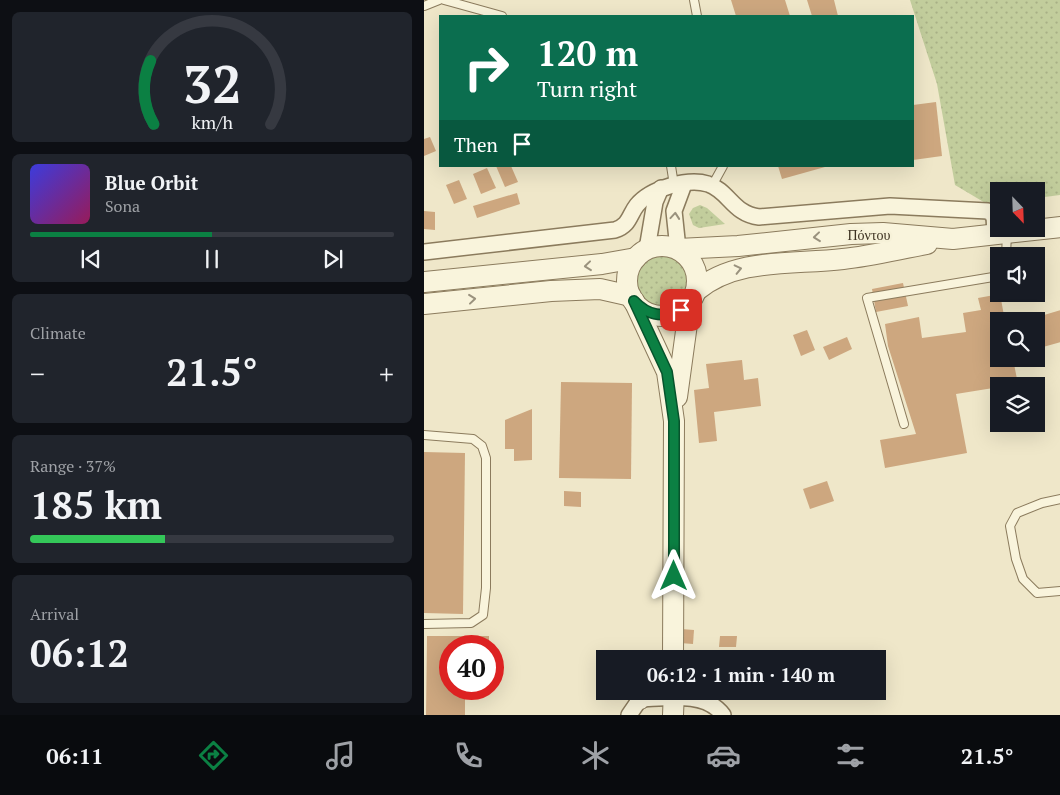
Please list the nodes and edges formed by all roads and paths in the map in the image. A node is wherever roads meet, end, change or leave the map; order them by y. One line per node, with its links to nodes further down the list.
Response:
1 (439, 0): 4 (lane)
2 (444, 0): 5 (lane)
3 (694, 0): 6 (lane)
4 (424, 6)
5 (498, 15)
6 (697, 15)
7 (672, 167): 9 (lane)
8 (722, 167): 10 (lane)
9 (673, 186): 10 (street); 16 (street, one-way to 9); 17 (street); 18 (street)
10 (712, 186): 11 (street)
11 (990, 213)
12 (1060, 227): 13 (street, Πόντου)
13 (1045, 229)
14 (990, 235): 15 (street, Πόντου)
15 (953, 239): 16 (street, Πόντου, one-way to 16); 21 (street, one-way to 15)
16 (678, 249): 18 (street); 21 (street)
17 (424, 252)
18 (642, 253): 20 (street, one-way to 20); 22 (street)
19 (990, 278): 25 (lane)
20 (424, 282)
21 (693, 297): 22 (street); 24 (street)
22 (632, 299): 23 (street, one-way to 22); 24 (street)
23 (424, 304)
24 (674, 421): 30 (street)
25 (904, 424)
26 (424, 435): 29 (lane)
27 (1060, 499): 28 (lane)
28 (1060, 591)
29 (424, 624)
30 (672, 650)
31 (674, 701): 32 (street); 33 (street)
32 (638, 702)
33 (723, 715)

